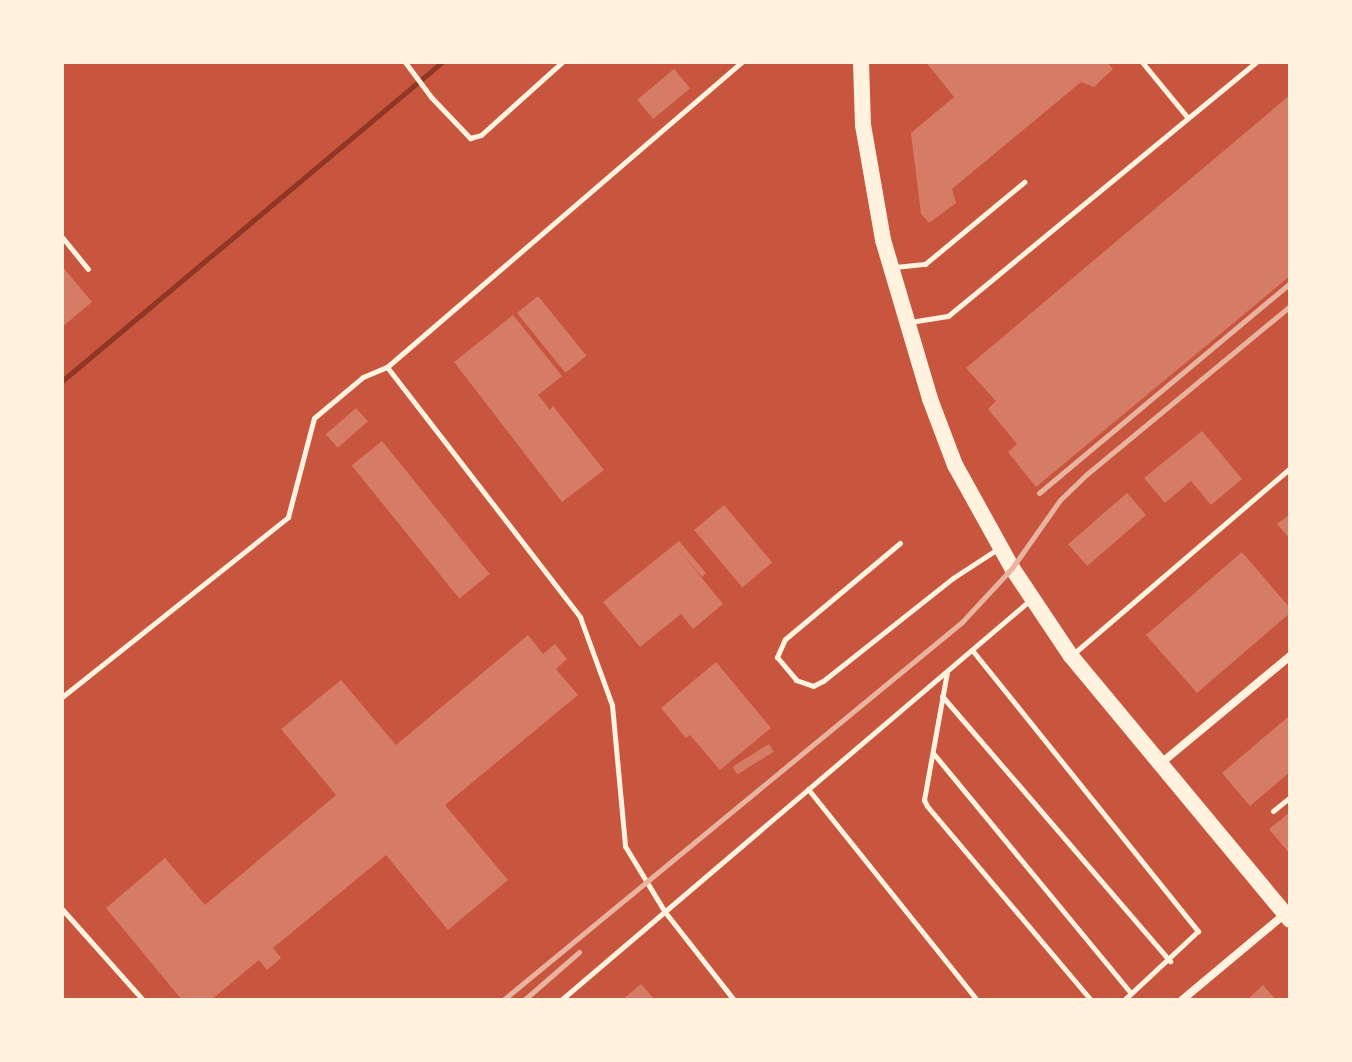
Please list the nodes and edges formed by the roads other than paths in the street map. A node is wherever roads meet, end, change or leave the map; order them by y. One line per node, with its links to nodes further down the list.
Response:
1 (405, 62): 2 (lane)
2 (562, 62)
3 (742, 62): 13 (lane)
4 (861, 62): 10 (main road)
5 (1142, 62): 7 (lane)
6 (1256, 62): 7 (lane)
7 (1188, 118): 12 (lane)
8 (1024, 182): 10 (lane)
9 (62, 237): 11 (lane)
10 (890, 267): 12 (main road)
11 (88, 269)
12 (905, 322): 16 (main road)
13 (387, 367): 23 (lane); 30 (lane)
14 (1290, 468): 19 (lane)
15 (900, 543): 16 (lane)
16 (1001, 547): 17 (main road)
17 (1032, 598): 18 (lane); 19 (main road)
18 (972, 650): 21 (lane); 32 (lane)
19 (1071, 656): 25 (main road)
20 (1290, 656): 25 (street)
21 (947, 671): 22 (lane); 26 (lane)
22 (942, 696): 24 (lane); 32 (lane)
23 (62, 697)
24 (932, 752): 33 (lane); 38 (lane)
25 (1159, 765): 31 (main road)
26 (808, 789): 30 (lane); 37 (lane)
27 (1290, 797): 28 (lane)
28 (1273, 811)
29 (62, 909): 34 (lane)
30 (665, 912): 35 (lane); 36 (lane)
31 (1288, 914): 40 (street)
32 (1170, 961): 33 (lane)
33 (1131, 993): 39 (lane)
34 (143, 1000)
35 (561, 1000)
36 (734, 1000)
37 (977, 1000)
38 (1091, 1000)
39 (1124, 1000)
40 (1182, 1000)

